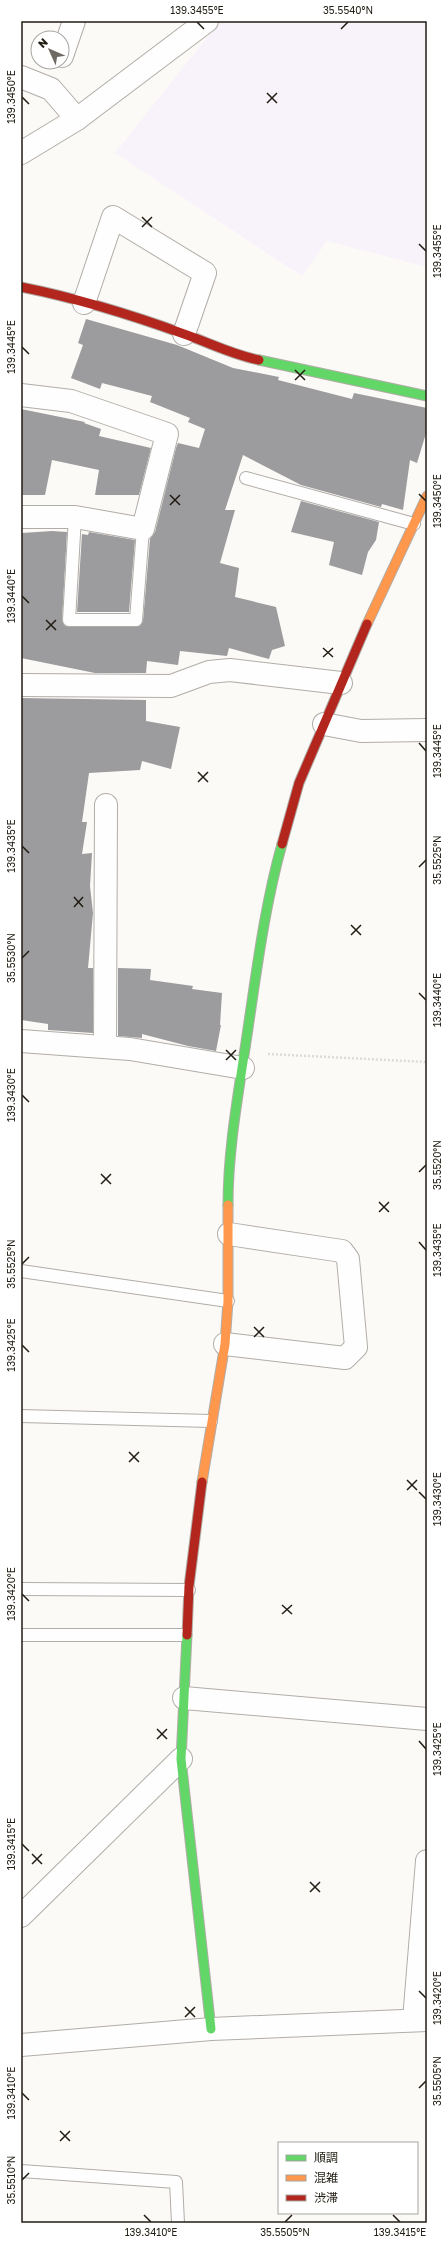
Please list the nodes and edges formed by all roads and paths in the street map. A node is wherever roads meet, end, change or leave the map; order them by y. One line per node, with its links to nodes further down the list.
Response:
1 (74, 21): 3 (street)
2 (207, 21): 7 (street)
3 (70, 33)
4 (57, 70): 6 (street)
5 (21, 77): 6 (street)
6 (50, 89): 7 (street)
7 (77, 119): 8 (street)
8 (21, 153)
9 (21, 287): 10 (street)
10 (84, 303): 11 (street); 11 (street)
11 (184, 334): 13 (street)
12 (21, 395): 19 (street)
13 (427, 396)
14 (246, 478): 18 (lane)
15 (427, 496): 18 (street)
16 (21, 517): 17 (street)
17 (75, 518): 19 (street); 19 (lane)
18 (414, 524): 20 (street)
19 (143, 529)
20 (341, 683): 21 (street); 22 (street)
21 (21, 685)
22 (324, 724): 23 (street); 27 (street)
23 (427, 730)
24 (106, 805): 26 (street)
25 (21, 1042): 26 (street)
26 (105, 1047): 27 (street)
27 (244, 1060): 28 (path); 29 (street)
28 (427, 1062)
29 (229, 1234): 31 (street); 32 (street)
30 (21, 1271): 31 (lane)
31 (228, 1301): 32 (street)
32 (225, 1344): 34 (street)
33 (21, 1416): 34 (lane)
34 (211, 1421): 36 (street)
35 (21, 1589): 36 (lane)
36 (189, 1590): 38 (street)
37 (21, 1635): 38 (lane)
38 (185, 1635): 39 (street)
39 (184, 1698): 40 (street); 41 (street)
40 (427, 1719)
41 (181, 1759): 43 (street); 45 (street)
42 (427, 1861): 44 (street)
43 (21, 1916)
44 (421, 2020): 45 (street)
45 (211, 2029): 46 (street)
46 (21, 2045)
47 (21, 2171): 48 (lane)
48 (178, 2223)

